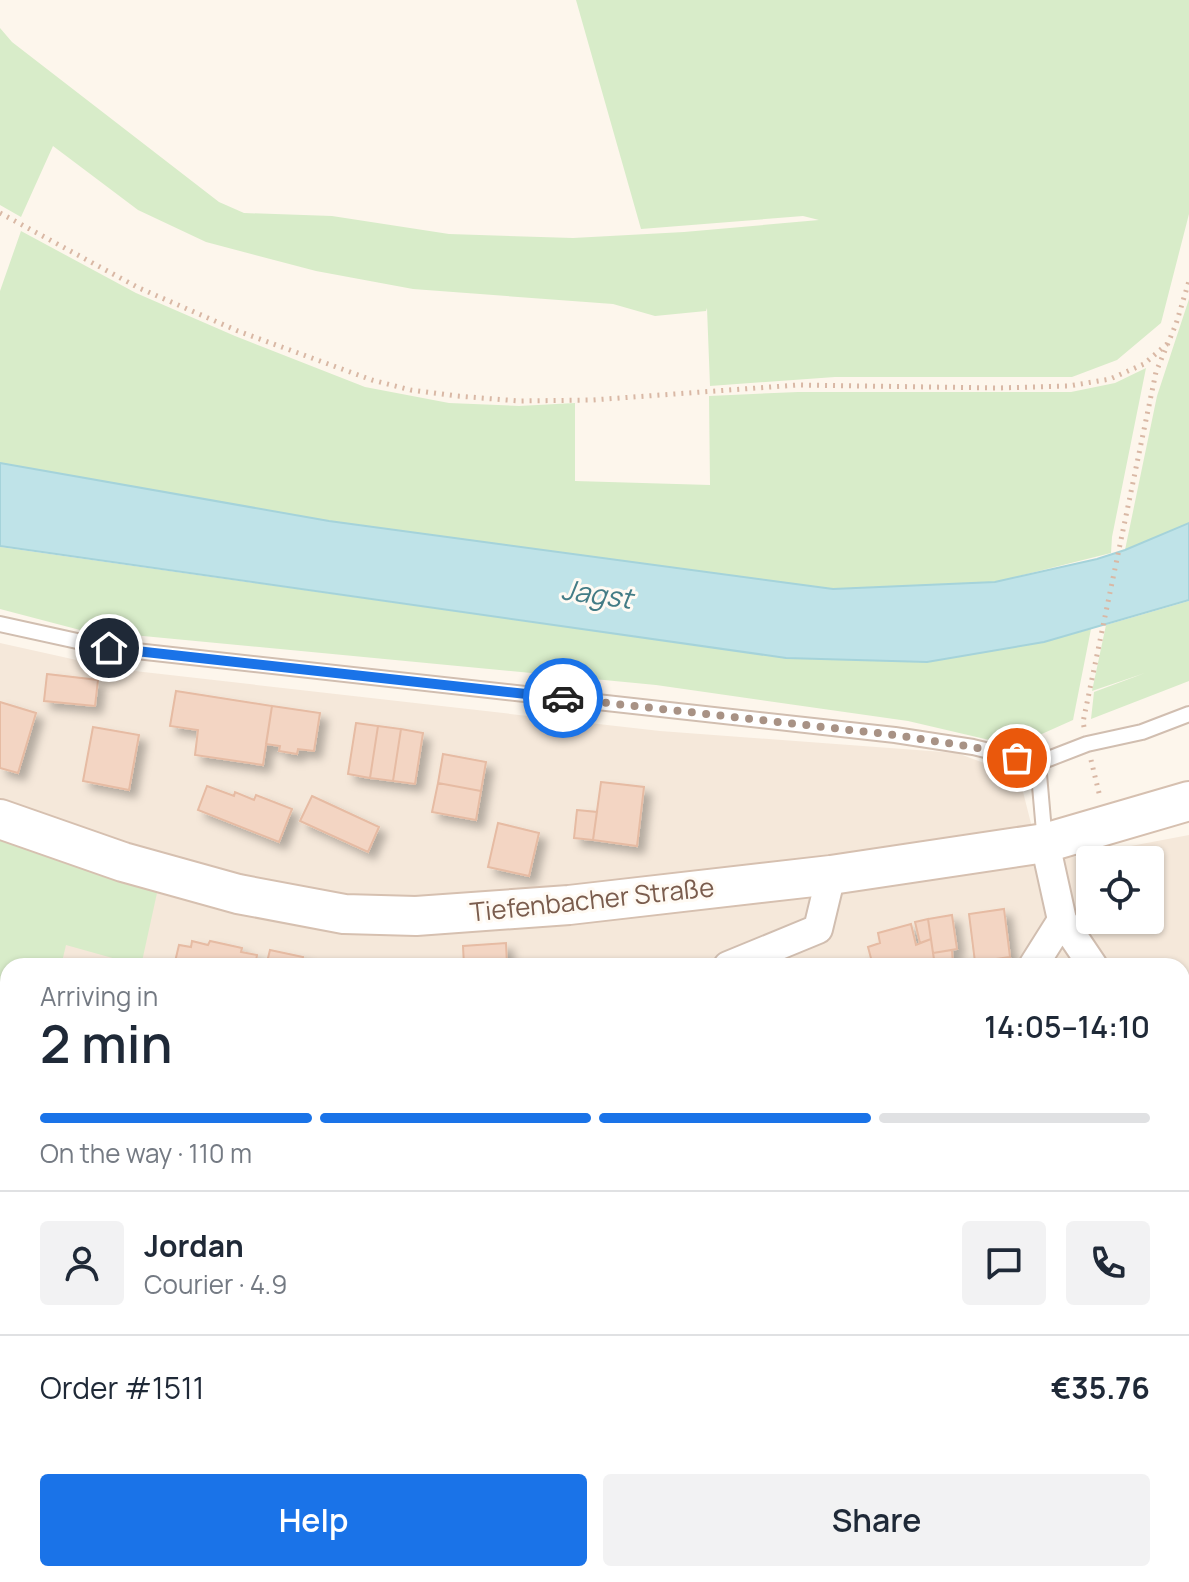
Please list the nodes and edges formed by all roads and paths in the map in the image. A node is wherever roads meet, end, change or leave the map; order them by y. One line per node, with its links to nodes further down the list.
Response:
1 (0, 213): 3 (path)
2 (1189, 281): 3 (path)
3 (1167, 344): 6 (path)
4 (0, 624): 7 (lane)
5 (1189, 714): 6 (lane)
6 (1087, 744): 7 (lane); 10 (path)
7 (1038, 763): 11 (lane)
8 (1189, 801): 10 (main road, Tiefenbacher Straße)
9 (0, 819): 12 (main road, Tiefenbacher Straße)
10 (1107, 826): 11 (main road, Tiefenbacher Straße)
11 (1045, 843): 12 (main road, Tiefenbacher Straße); 13 (street)
12 (831, 875): 14 (street)
13 (1062, 920): 15 (street); 16 (street)
14 (747, 958)
15 (1038, 958)
16 (1088, 958)

